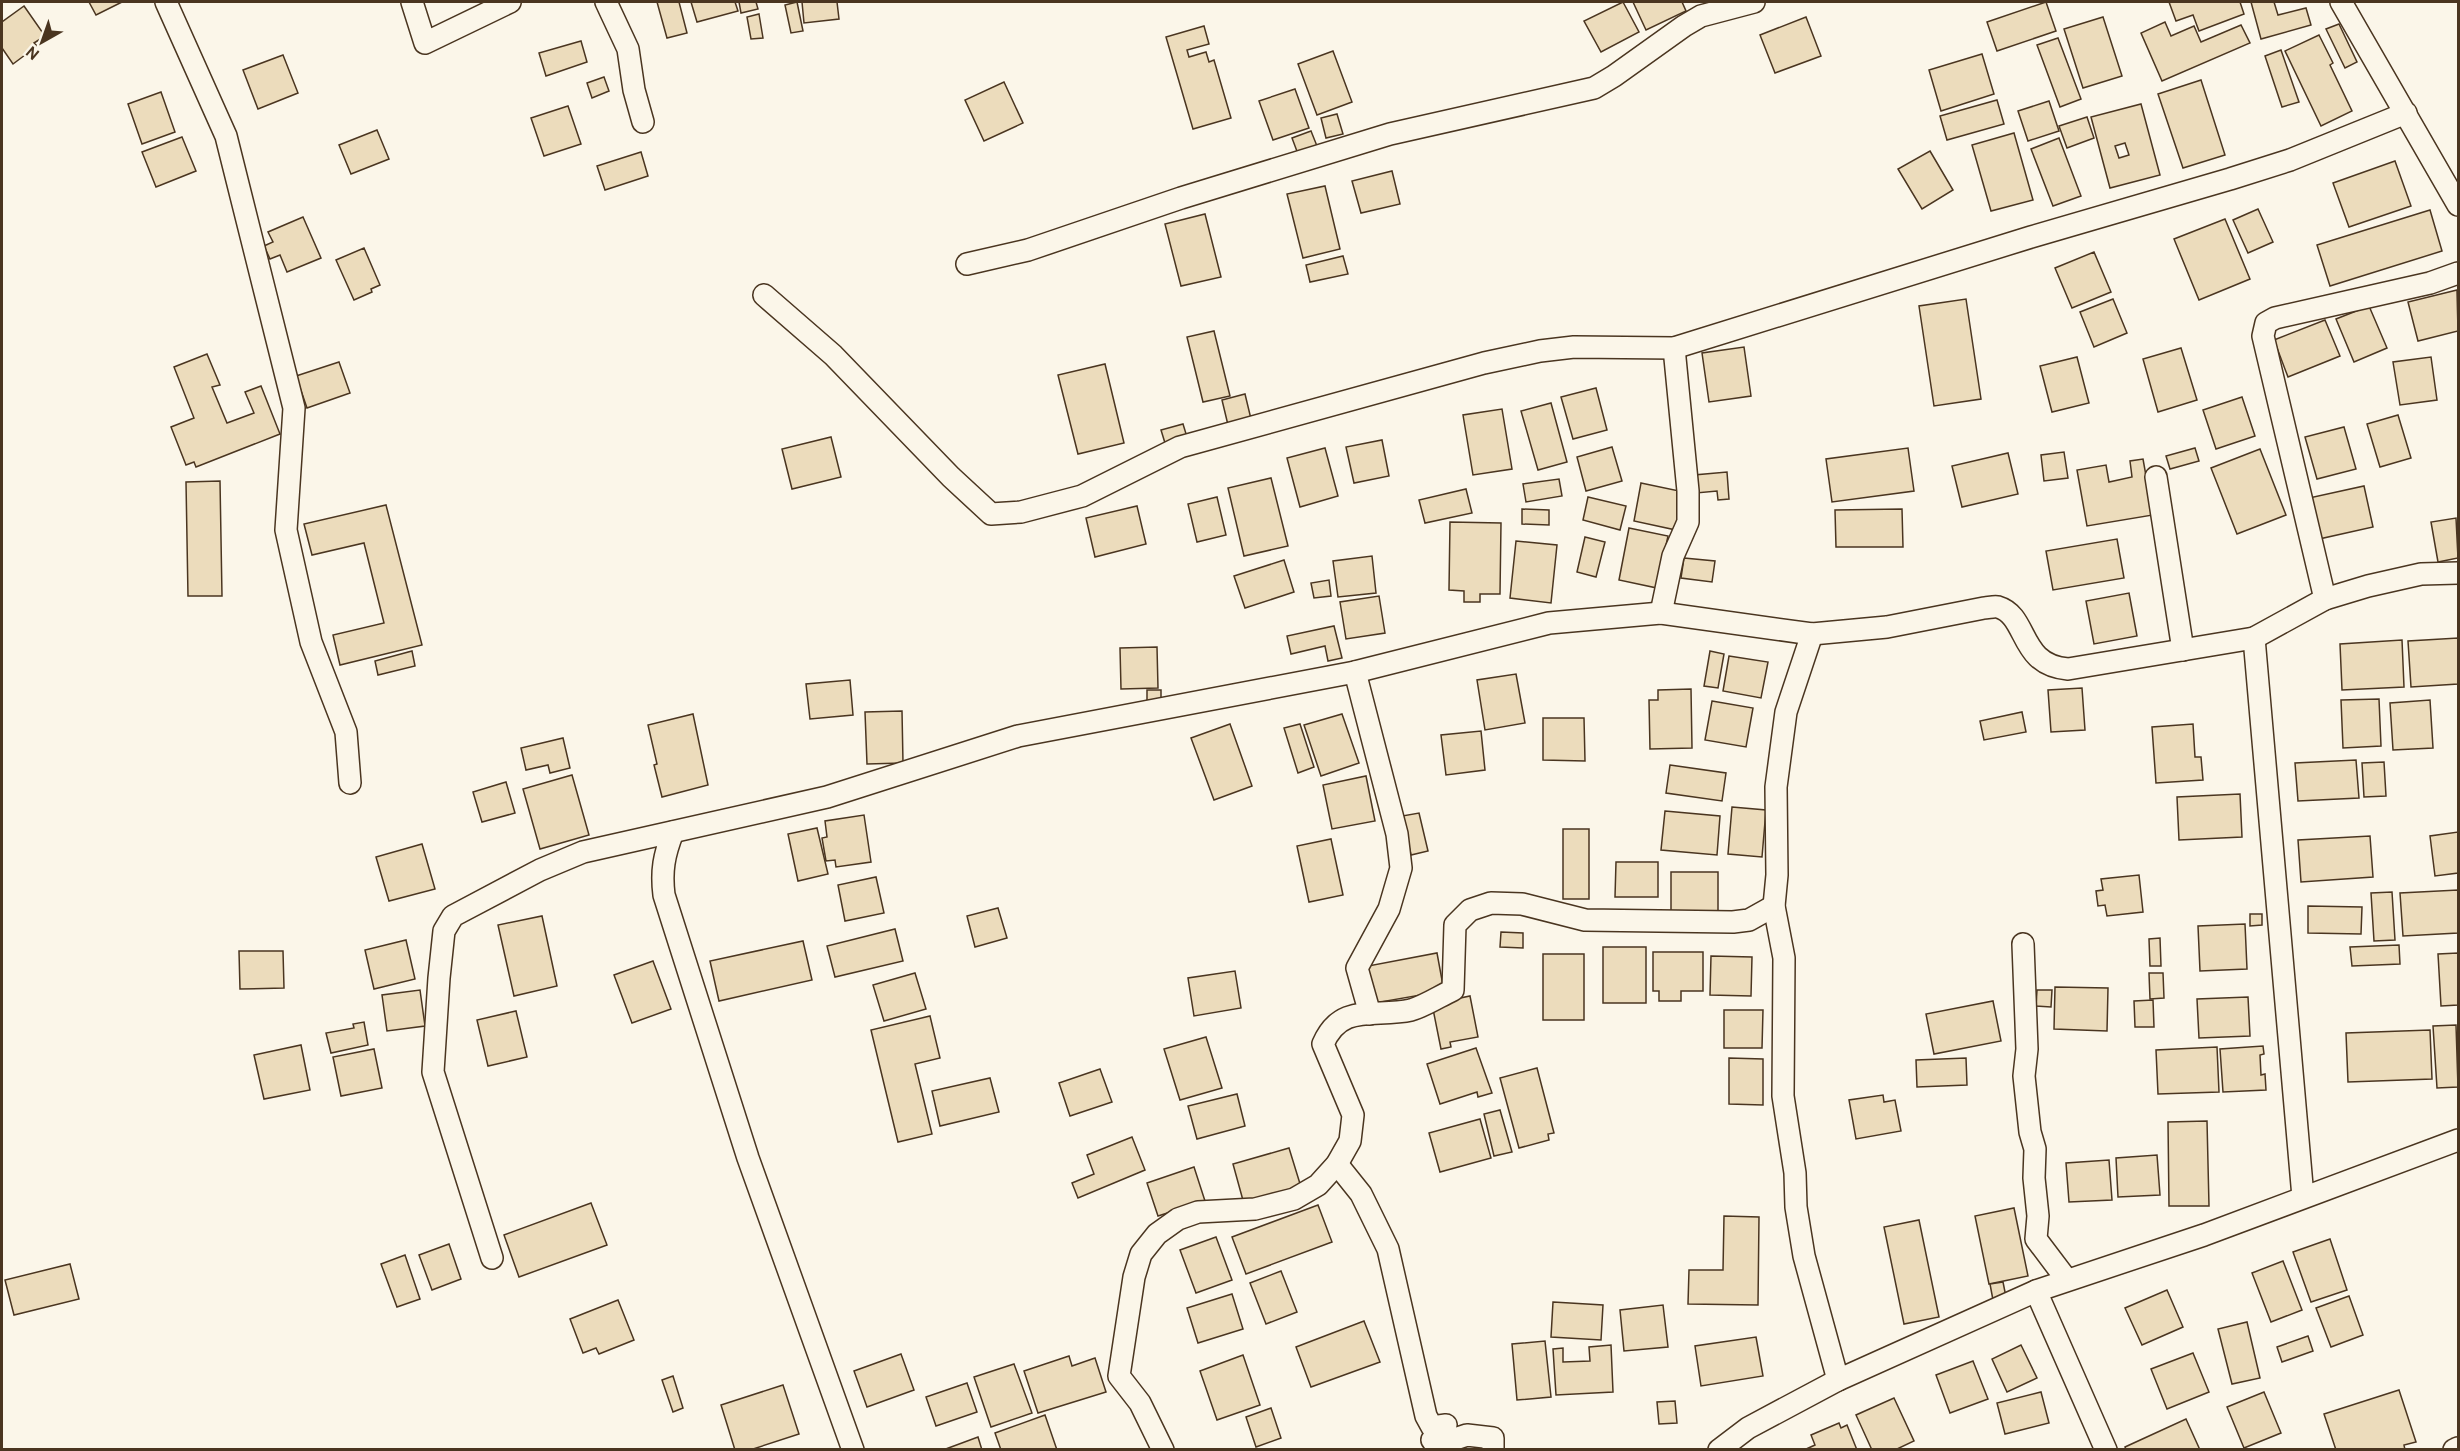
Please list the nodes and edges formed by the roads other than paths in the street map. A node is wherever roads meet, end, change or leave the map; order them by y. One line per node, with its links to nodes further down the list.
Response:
1 (166, 2): 22 (street)
2 (412, 2): 3 (street)
3 (510, 2)
4 (606, 2): 8 (street)
5 (1754, 2): 10 (street)
6 (2341, 2): 7 (street)
7 (2406, 113): 9 (street); 13 (street)
8 (643, 122)
9 (2458, 205)
10 (967, 264)
11 (2458, 273): 16 (street)
12 (764, 295): 13 (street)
13 (1674, 348): 17 (street)
14 (2156, 477): 20 (street)
15 (2458, 573): 16 (street)
16 (2325, 599): 19 (street)
17 (1661, 613): 18 (street); 21 (street)
18 (1812, 634): 20 (street); 24 (street)
19 (2254, 638): 20 (street); 29 (street)
20 (2183, 650)
21 (1355, 672): 23 (street); 26 (street)
22 (350, 783)
23 (673, 832): 30 (street); 35 (street)
24 (1774, 906): 26 (street); 33 (street)
25 (2023, 944): 31 (street)
26 (1370, 1014): 28 (street)
27 (2458, 1140): 29 (street)
28 (1337, 1164): 36 (street); 37 (street)
29 (2302, 1197): 31 (street)
30 (492, 1258)
31 (2067, 1280): 32 (street)
32 (2036, 1291): 33 (street); 39 (street)
33 (1838, 1380): 38 (street)
34 (2458, 1448): 40 (street)
35 (853, 1449)
36 (1163, 1449)
37 (1493, 1449)
38 (1719, 1449)
39 (2106, 1449)
40 (2454, 1449)

